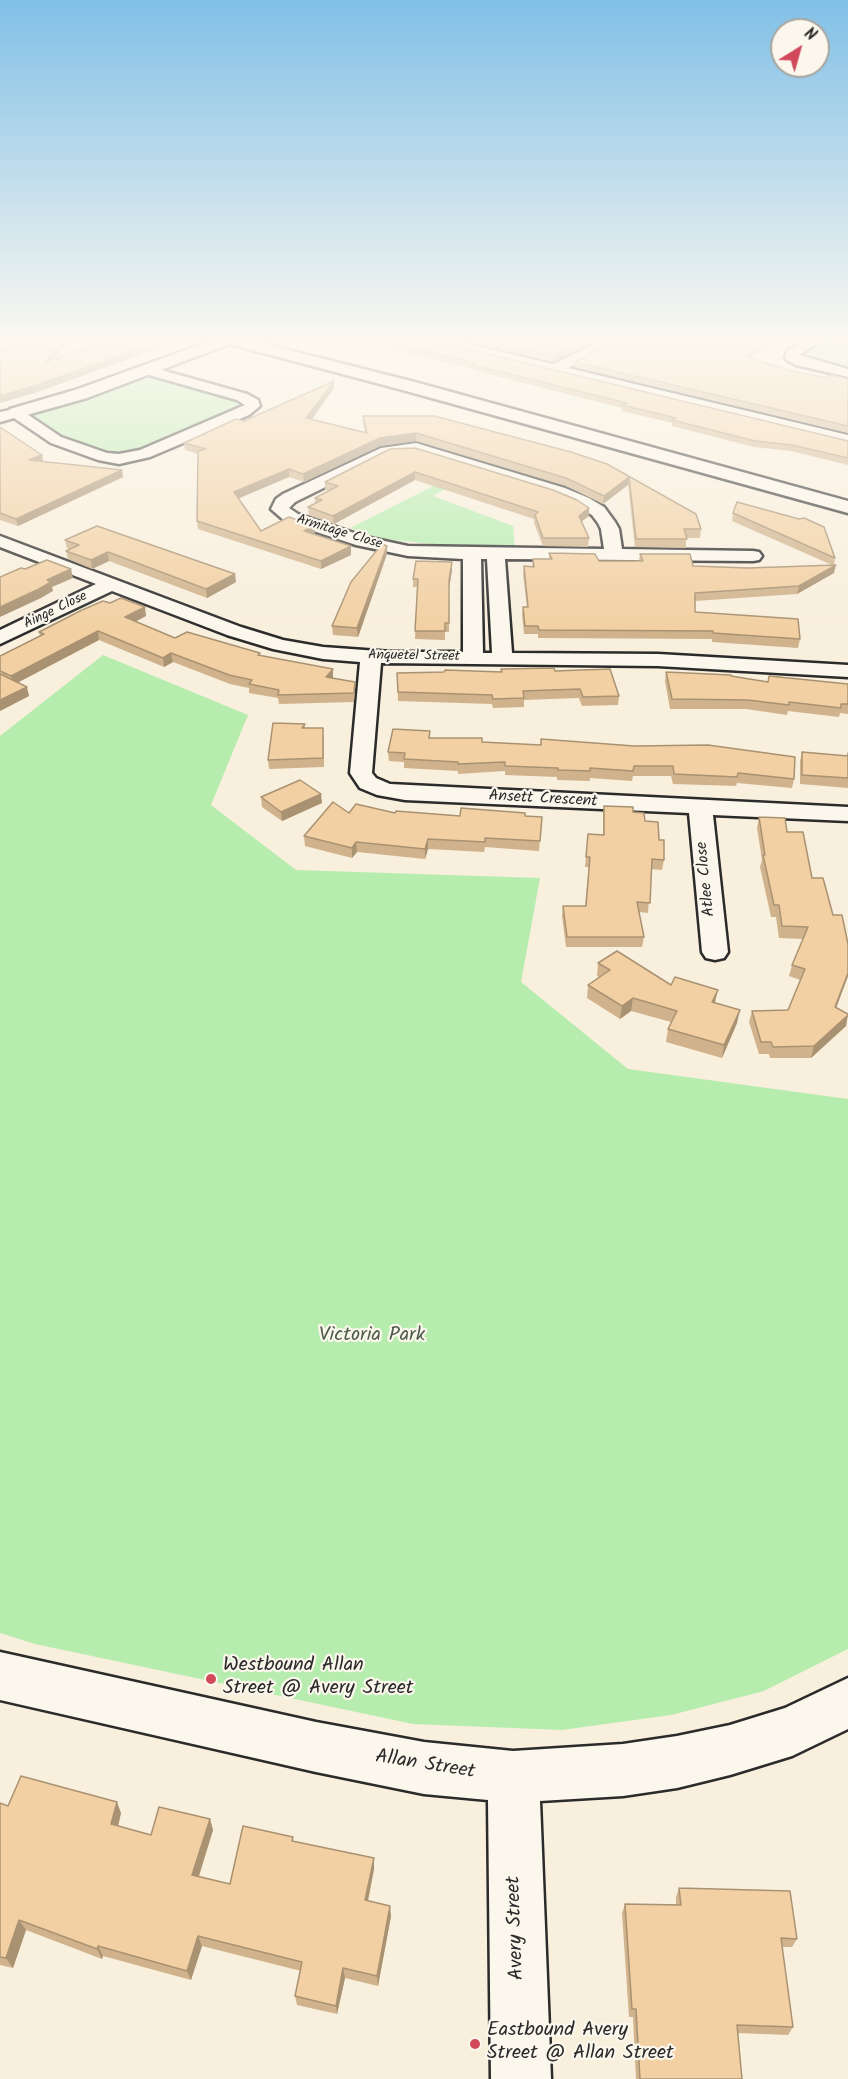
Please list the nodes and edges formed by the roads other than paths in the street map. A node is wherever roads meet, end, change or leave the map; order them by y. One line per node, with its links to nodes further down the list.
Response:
1 (48, 436): 2 (street)
2 (187, 436)
3 (590, 436): 8 (main road)
4 (631, 436): 7 (main road)
5 (832, 436): 6 (street)
6 (848, 440)
7 (848, 494)
8 (848, 507)
9 (0, 541): 14 (street, Anquetel Street)
10 (472, 553): 11 (street, Armitage Close); 12 (street, Armitage Close); 15 (street)
11 (496, 553): 12 (street, Armitage Close); 16 (street)
12 (614, 554): 13 (street, Armitage Close)
13 (753, 556)
14 (111, 584): 17 (street, Ainge Close); 18 (street, Anquetel Street)
15 (472, 601): 16 (street); 19 (street)
16 (499, 601): 20 (street)
17 (0, 638)
18 (371, 657): 19 (street, Anquetel Street); 22 (street, Ansett Crescent)
19 (473, 658): 20 (street, Anquetel Street)
20 (502, 658): 21 (street, Anquetel Street)
21 (848, 671)
22 (700, 807): 23 (street, Ansett Crescent); 24 (street, Atlee Close)
23 (848, 814)
24 (715, 952)
25 (4, 1685): 27 (main road, Allan Street)
26 (848, 1703): 27 (main road, Allan Street)
27 (513, 1777): 28 (main road, Avery Street)
28 (521, 2079)

